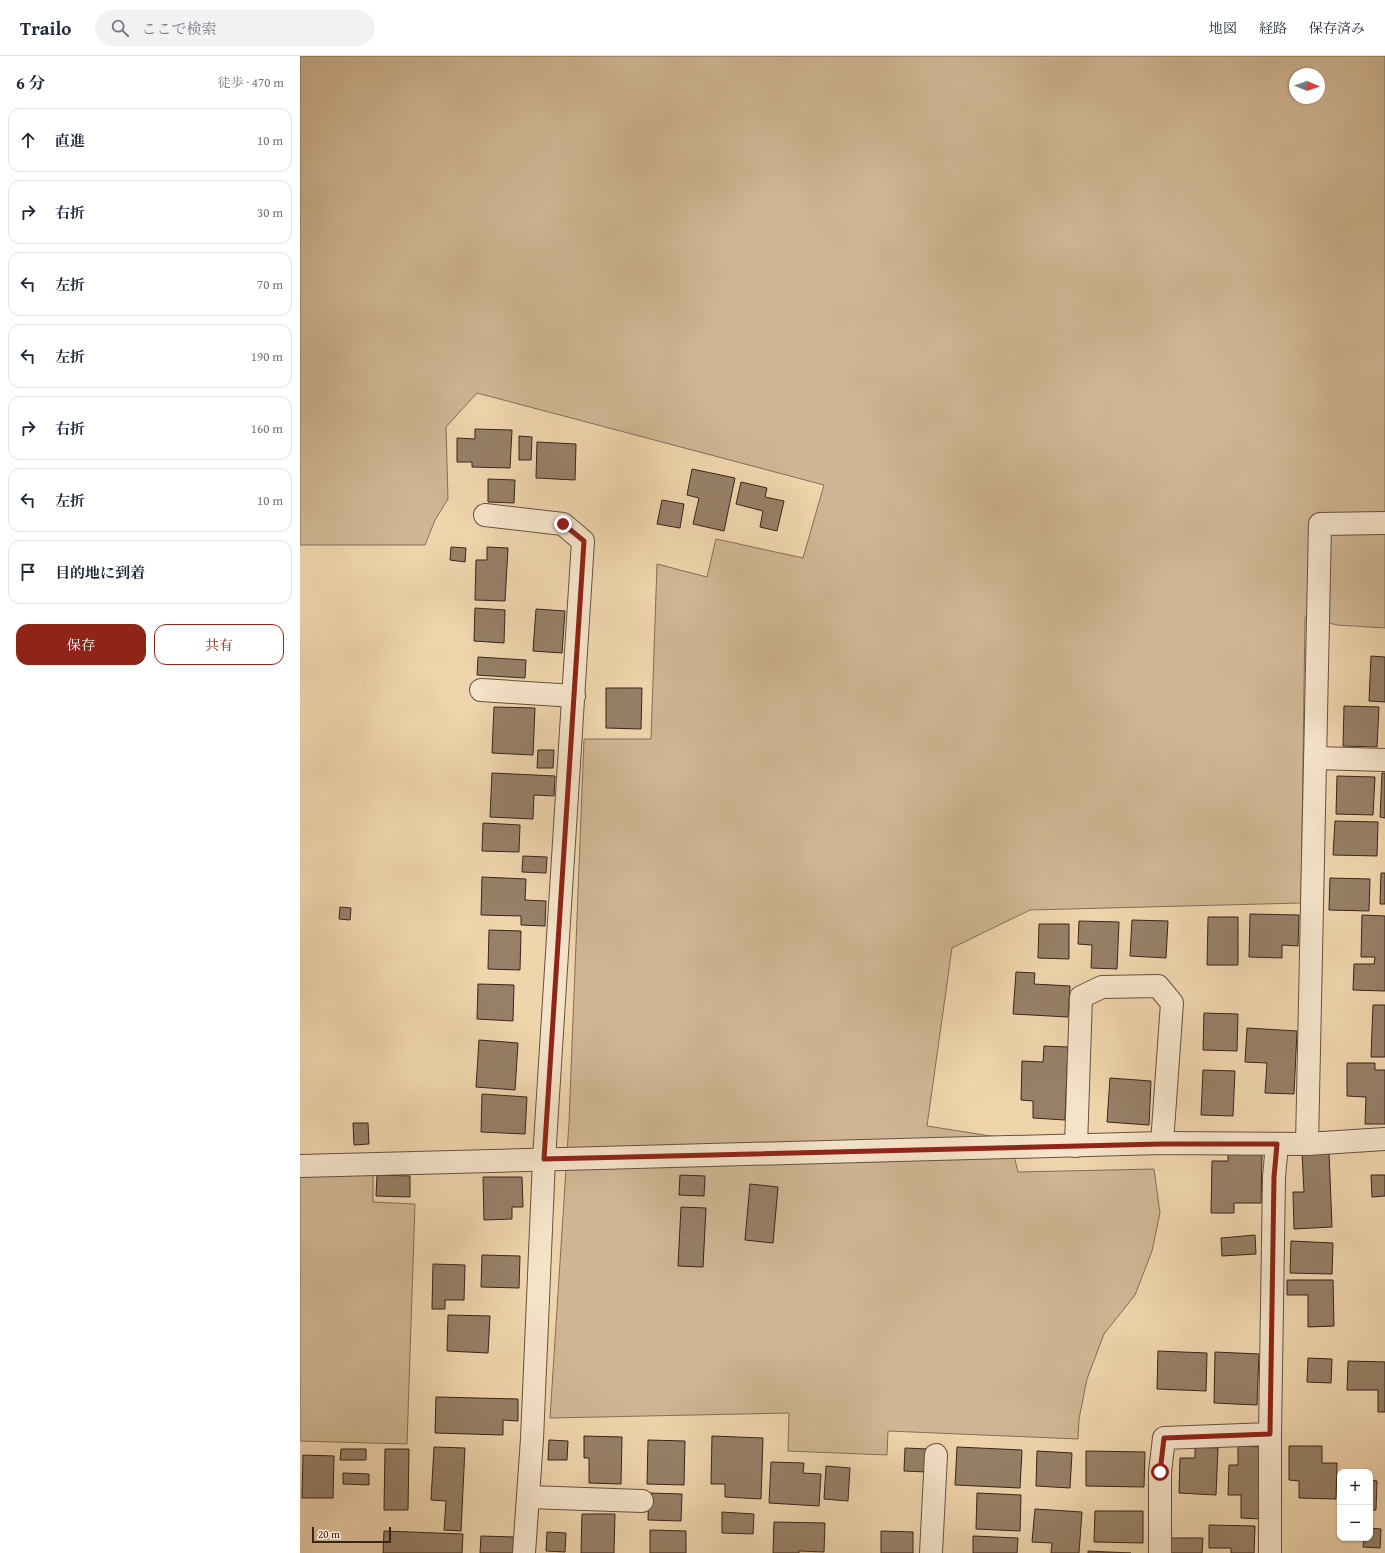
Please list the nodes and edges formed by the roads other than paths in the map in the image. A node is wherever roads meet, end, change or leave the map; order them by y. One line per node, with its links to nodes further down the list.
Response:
1 (485, 515): 4 (street)
2 (1385, 523): 5 (street)
3 (481, 690): 4 (street)
4 (574, 696): 12 (street)
5 (1316, 758): 6 (street); 10 (street)
6 (1385, 760)
7 (1385, 1139): 10 (street)
8 (1162, 1144): 9 (street); 11 (street); 11 (street)
9 (1277, 1144): 10 (street); 14 (street)
10 (1308, 1144)
11 (1076, 1146): 12 (street)
12 (544, 1159): 13 (street); 16 (street)
13 (300, 1166)
14 (1270, 1434): 20 (street); 21 (street)
15 (936, 1455): 19 (street)
16 (528, 1497): 17 (street); 18 (street)
17 (642, 1501)
18 (524, 1553)
19 (931, 1553)
20 (1160, 1553)
21 (1270, 1553)

